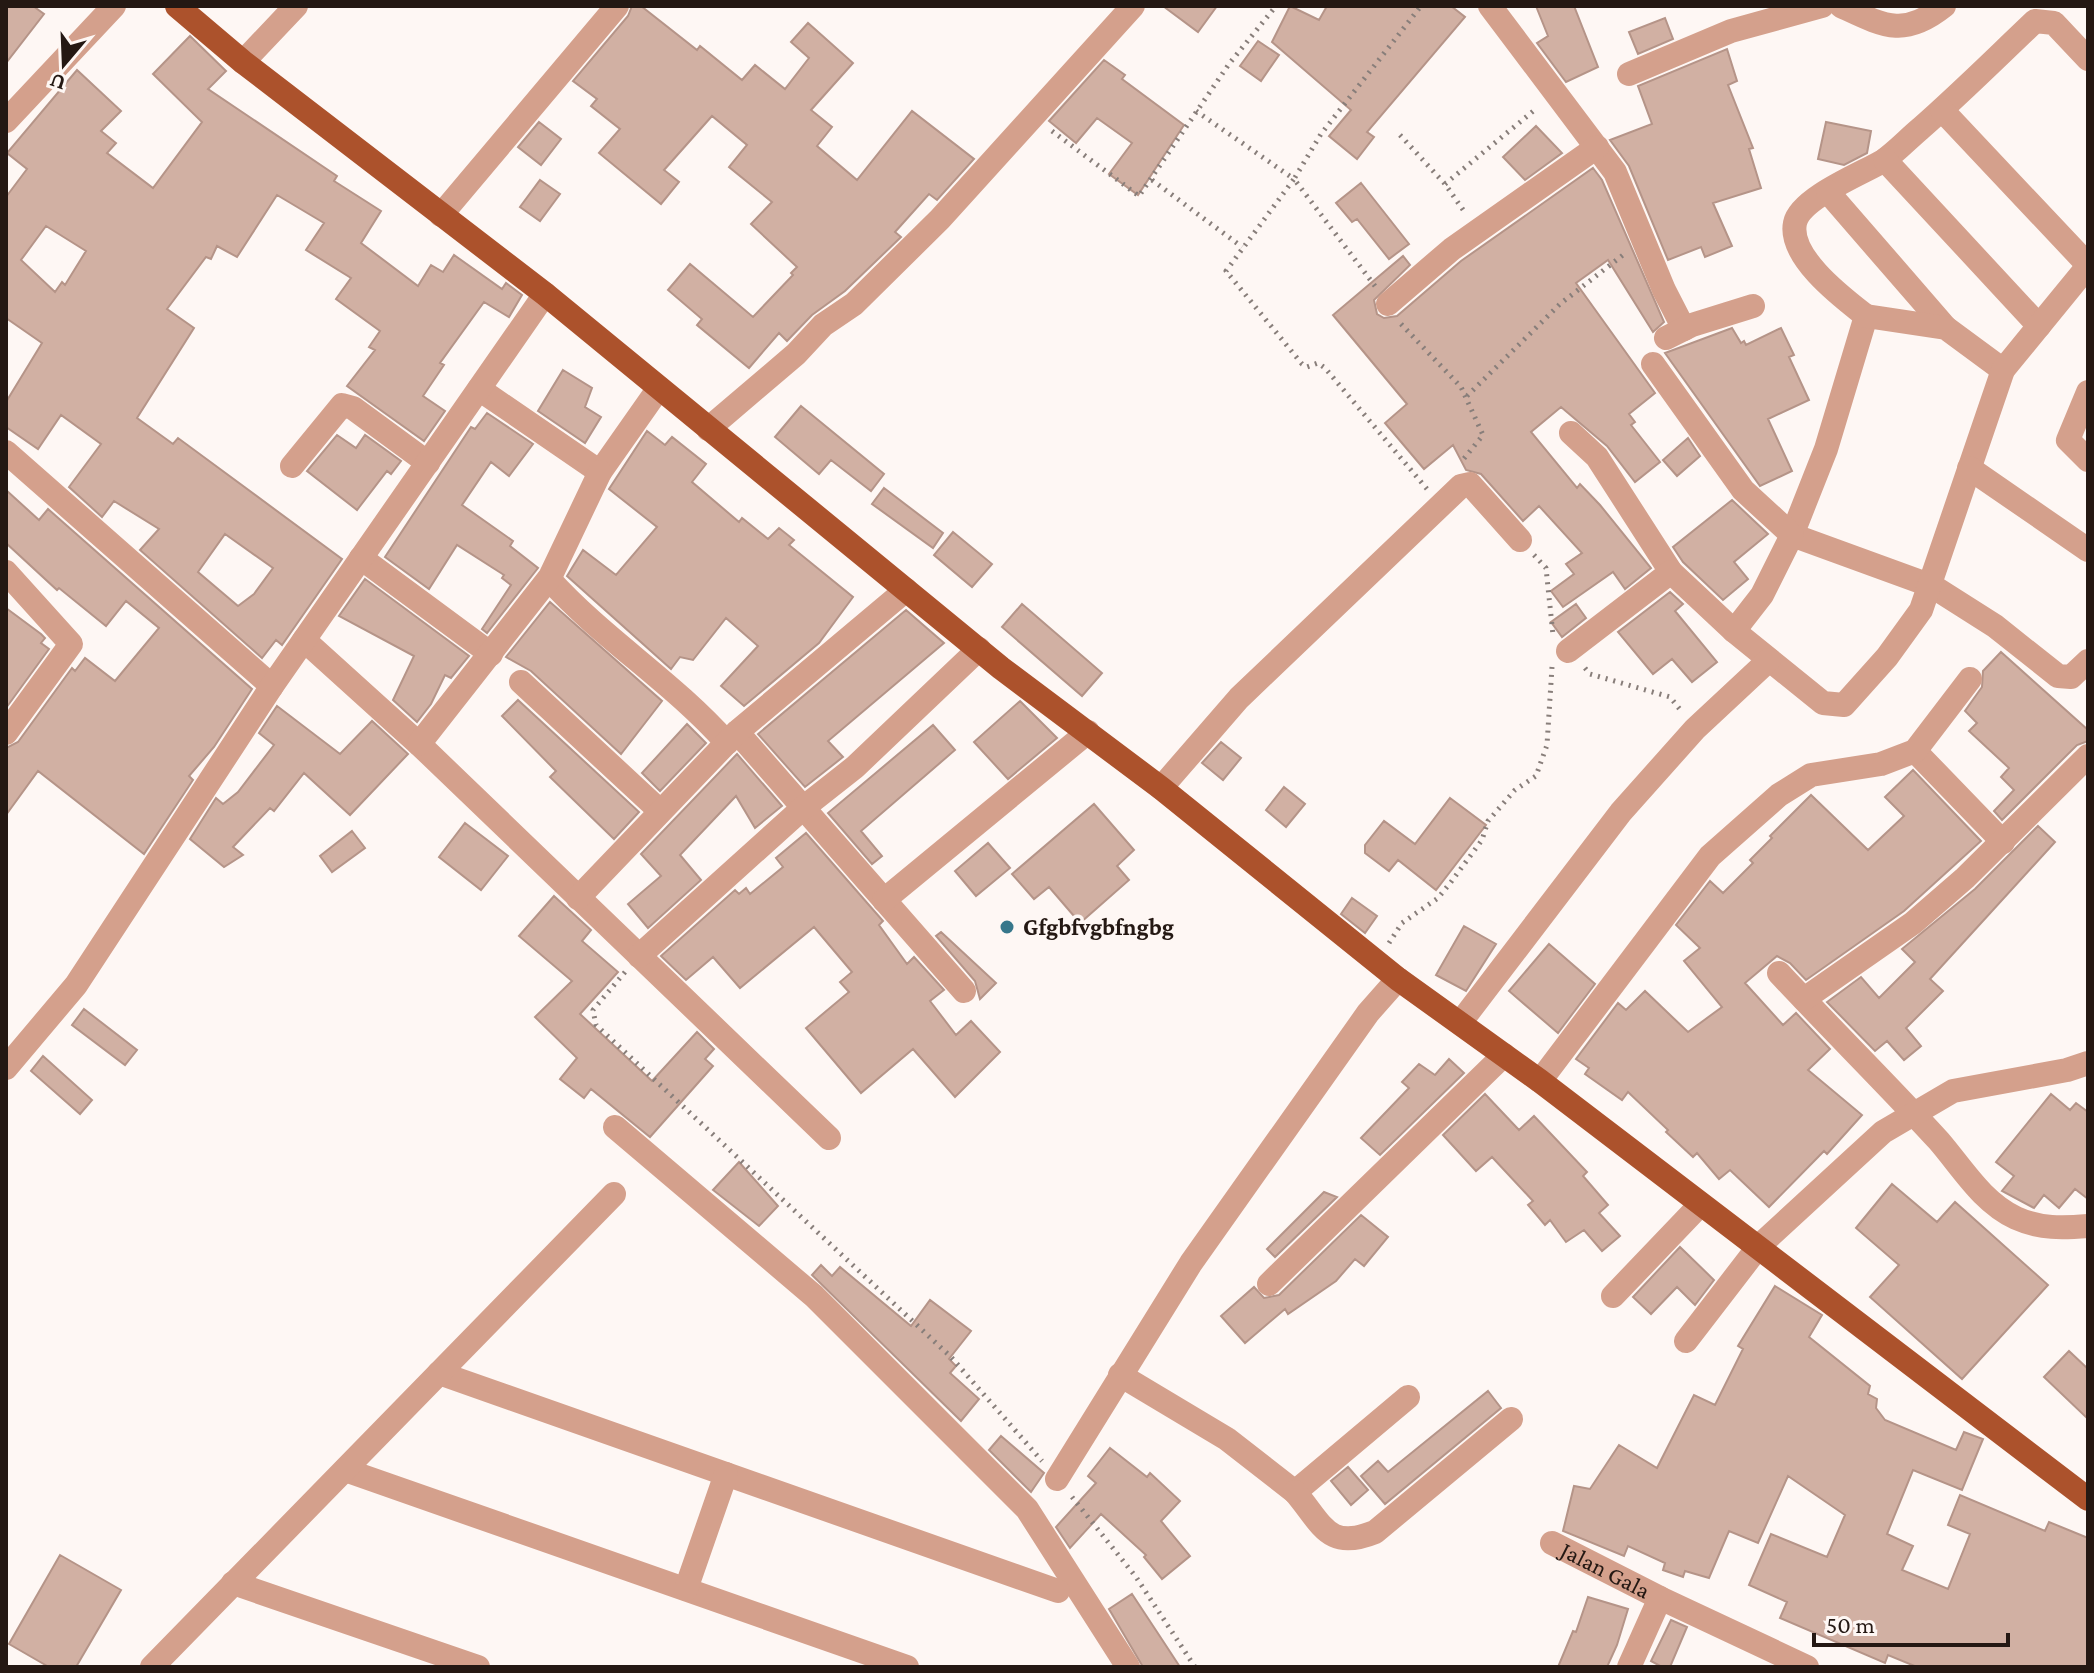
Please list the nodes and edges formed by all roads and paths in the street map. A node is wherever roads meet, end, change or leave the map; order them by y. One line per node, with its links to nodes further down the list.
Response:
1 (114, 6): 19 (street)
2 (177, 6): 13 (main road)
3 (296, 6): 13 (street)
4 (617, 6): 27 (street)
5 (1133, 6): 18 (street)
6 (1276, 6): 17 (path)
7 (1421, 6): 23 (path)
8 (1490, 6): 15 (street)
9 (1822, 6): 14 (street)
10 (1841, 6): 11 (street)
11 (1944, 6)
12 (2088, 59): 16 (street)
13 (243, 62): 27 (main road)
14 (1629, 74)
15 (1557, 93): 21 (street); 25 (path)
16 (1942, 110): 22 (street); 31 (street)
17 (1196, 111): 23 (path); 24 (path)
18 (1033, 115): 24 (path); 44 (street)
19 (6, 121)
20 (1400, 135): 25 (path)
21 (1597, 147): 28 (street); 29 (street)
22 (1885, 160): 26 (street); 36 (street)
23 (1294, 179): 30 (path); 33 (path)
24 (1152, 180): 30 (path)
25 (1445, 184): 28 (path)
26 (1828, 192): 35 (street); 37 (street)
27 (441, 215): 32 (main road)
28 (1479, 230): 33 (street)
29 (1645, 239): 34 (street); 43 (path)
30 (1242, 247): 53 (path)
31 (2088, 265): 36 (street)
32 (545, 294): 40 (main road); 41 (street)
33 (1388, 304): 43 (path)
34 (1753, 306)
35 (1866, 316): 37 (street); 54 (street)
36 (2039, 326): 39 (street)
37 (1946, 328): 39 (street)
38 (1653, 364): 54 (street)
39 (2003, 370): 51 (street)
40 (659, 388): 44 (main road); 52 (street)
41 (479, 389): 49 (street); 52 (street)
42 (2088, 392): 48 (street)
43 (1467, 396): 45 (path)
44 (708, 429): 62 (main road)
45 (1483, 432)
46 (1571, 433): 59 (street)
47 (6, 452): 72 (street)
48 (2088, 460)
49 (428, 463): 50 (street); 57 (street)
50 (292, 466)
51 (1969, 468): 56 (street); 61 (street)
52 (600, 472): 60 (street)
53 (1440, 505): 55 (street); 79 (street)
54 (1792, 535): 61 (street); 63 (street)
55 (1520, 540)
56 (2088, 550)
57 (361, 558): 64 (street); 67 (street)
58 (6, 572): 74 (street)
59 (1671, 572): 63 (street); 66 (street)
60 (549, 579): 67 (street); 75 (street)
61 (1932, 586): 68 (street); 69 (street)
62 (906, 590): 65 (main road); 75 (street)
63 (1734, 631): 68 (street)
64 (304, 640): 72 (street); 76 (street)
65 (979, 649): 73 (main road); 80 (street)
66 (1568, 651): 86 (path)
67 (491, 654): 76 (street)
68 (1769, 660): 91 (street)
69 (2088, 661)
70 (1970, 679): 77 (street)
71 (521, 682): 81 (street)
72 (272, 686): 94 (street)
73 (1088, 732): 79 (main road); 84 (street)
74 (6, 733)
75 (732, 737): 80 (street); 81 (street)
76 (419, 744): 83 (street)
77 (1915, 751): 82 (street); 95 (street)
78 (2088, 756): 82 (street)
79 (1161, 788): 86 (main road)
80 (803, 808): 84 (street); 85 (street)
81 (659, 810): 83 (street)
82 (2003, 842): 90 (street)
83 (578, 898): 85 (street)
84 (884, 900): 89 (street)
85 (639, 956): 98 (street); 112 (path)
86 (1378, 961): 88 (main road)
87 (1779, 973): 90 (street)
88 (1398, 979): 91 (main road); 107 (street)
89 (964, 991)
90 (1804, 999): 96 (street)
91 (1460, 1023): 92 (main road)
92 (1504, 1055): 95 (main road); 103 (street)
93 (2088, 1063): 96 (street)
94 (6, 1068)
95 (1540, 1081): 100 (main road)
96 (1913, 1114): 101 (street); 102 (street)
97 (615, 1127): 124 (street)
98 (829, 1138)
99 (614, 1194): 106 (street)
100 (1699, 1206): 102 (main road); 104 (street)
101 (2088, 1226)
102 (1759, 1246): 105 (street); 114 (main road)
103 (1269, 1284)
104 (1613, 1296)
105 (1686, 1341)
106 (439, 1373): 110 (street); 111 (street)
107 (1120, 1375): 112 (street); 113 (street)
108 (1408, 1397): 113 (street)
109 (1511, 1419): 113 (street)
110 (345, 1470): 116 (street); 117 (street)
111 (726, 1474): 117 (street); 118 (street)
112 (1057, 1479): 125 (path)
113 (1295, 1492)
114 (2088, 1498)
115 (1552, 1543): 119 (street, Jalan Gala)
116 (233, 1583): 121 (street); 122 (street)
117 (686, 1589): 123 (street)
118 (1058, 1591)
119 (1660, 1598): 120 (street, Jalan Gala); 126 (street, Jalan Gala)
120 (1797, 1665)
121 (152, 1667)
122 (478, 1667)
123 (907, 1667)
124 (1128, 1667)
125 (1195, 1667)
126 (1629, 1667)

